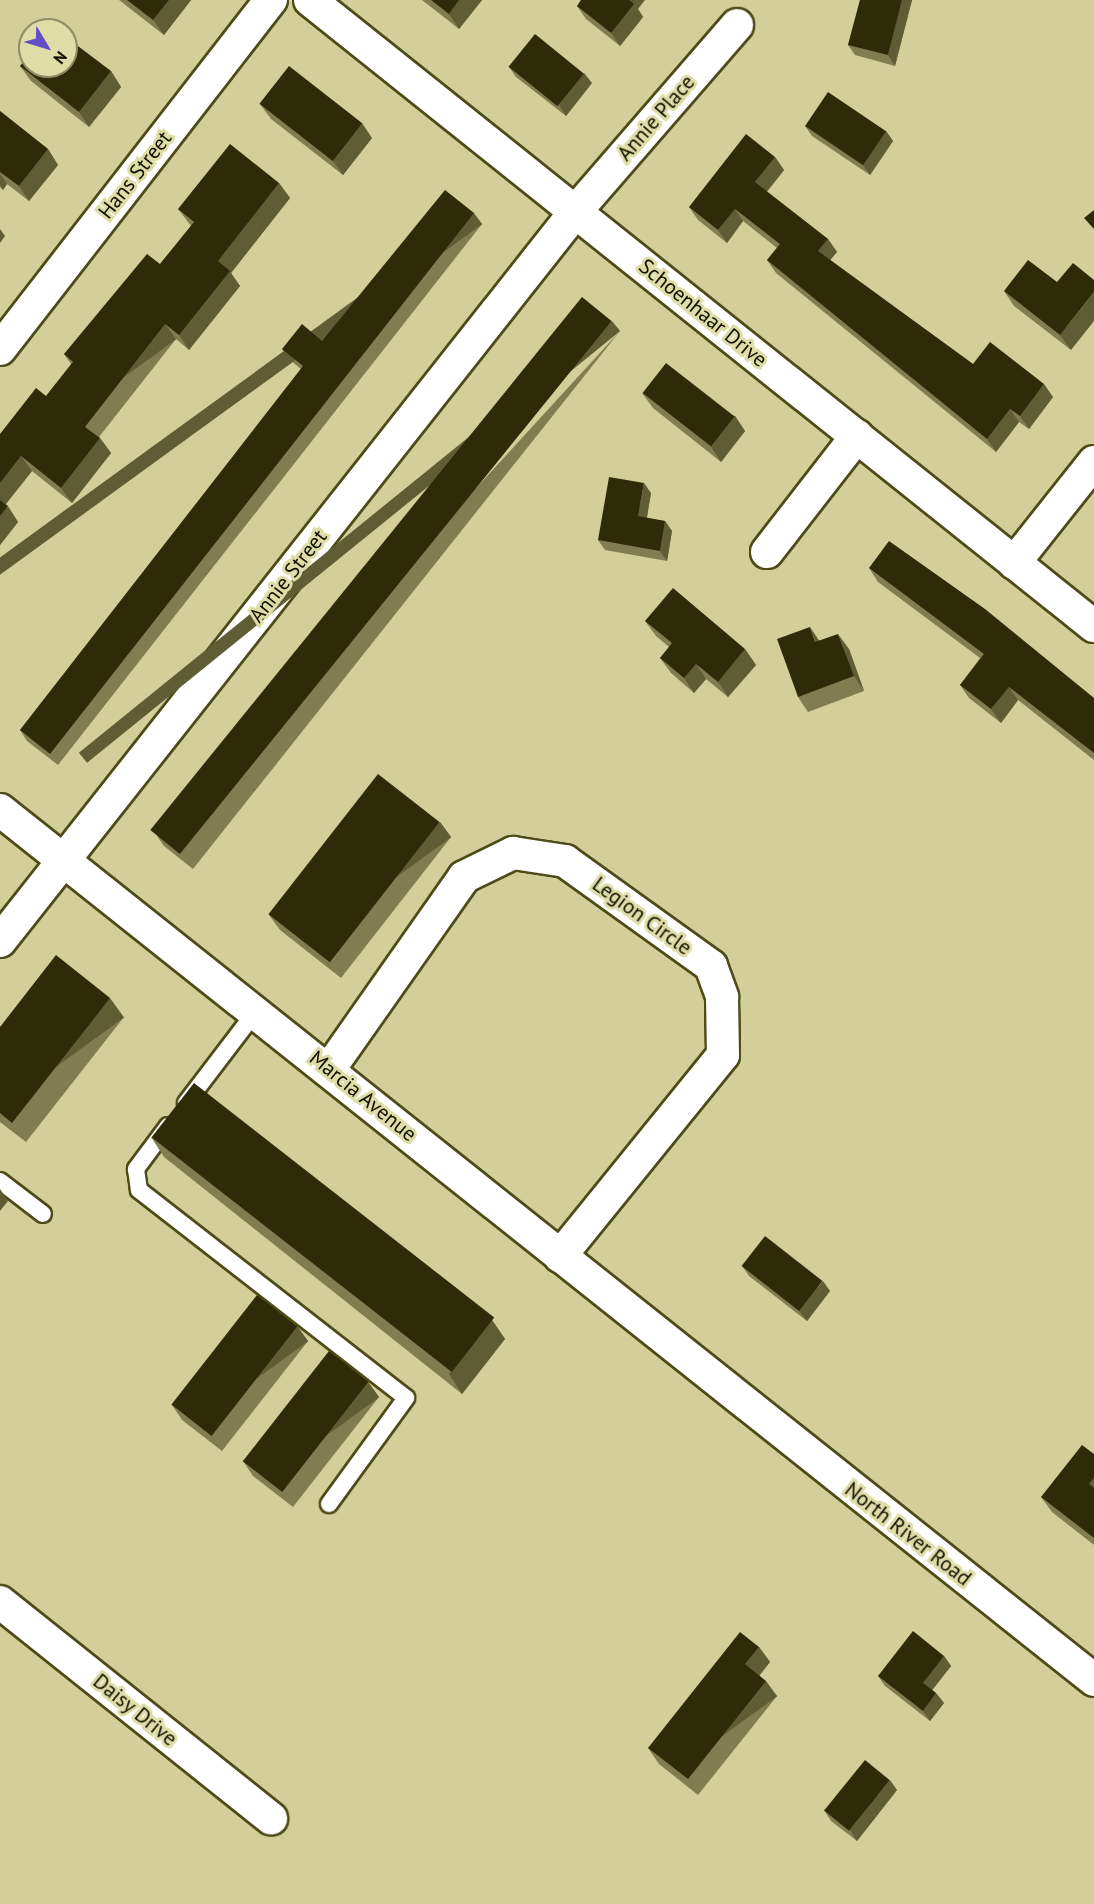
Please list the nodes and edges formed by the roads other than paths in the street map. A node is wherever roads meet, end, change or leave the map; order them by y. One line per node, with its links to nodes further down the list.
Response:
1 (271, 0): 5 (street, Hans Street)
2 (310, 0): 4 (street, Schoenhaar Drive)
3 (737, 25): 4 (street, Annie Place)
4 (576, 211): 6 (street, Schoenhaar Drive); 12 (street, Annie Street)
5 (0, 350)
6 (857, 436): 8 (street); 9 (street, Schoenhaar Drive)
7 (1094, 462): 9 (street)
8 (767, 552)
9 (1014, 563): 10 (street, Schoenhaar Drive)
10 (1094, 626)
11 (0, 810): 12 (street, Marcia Avenue)
12 (65, 861): 13 (street, Annie Street); 14 (street, Marcia Avenue)
13 (0, 940)
14 (256, 1011): 15 (street, Marcia Avenue); 20 (lane)
15 (330, 1068): 18 (street, Marcia Avenue); 18 (street, Legion Circle)
16 (0, 1181): 17 (lane)
17 (43, 1214)
18 (560, 1256): 19 (street, Marcia Avenue)
19 (722, 1388): 22 (street, North River Road)
20 (329, 1503)
21 (0, 1602): 23 (street, Daisy Drive)
22 (1094, 1680)
23 (271, 1818)

